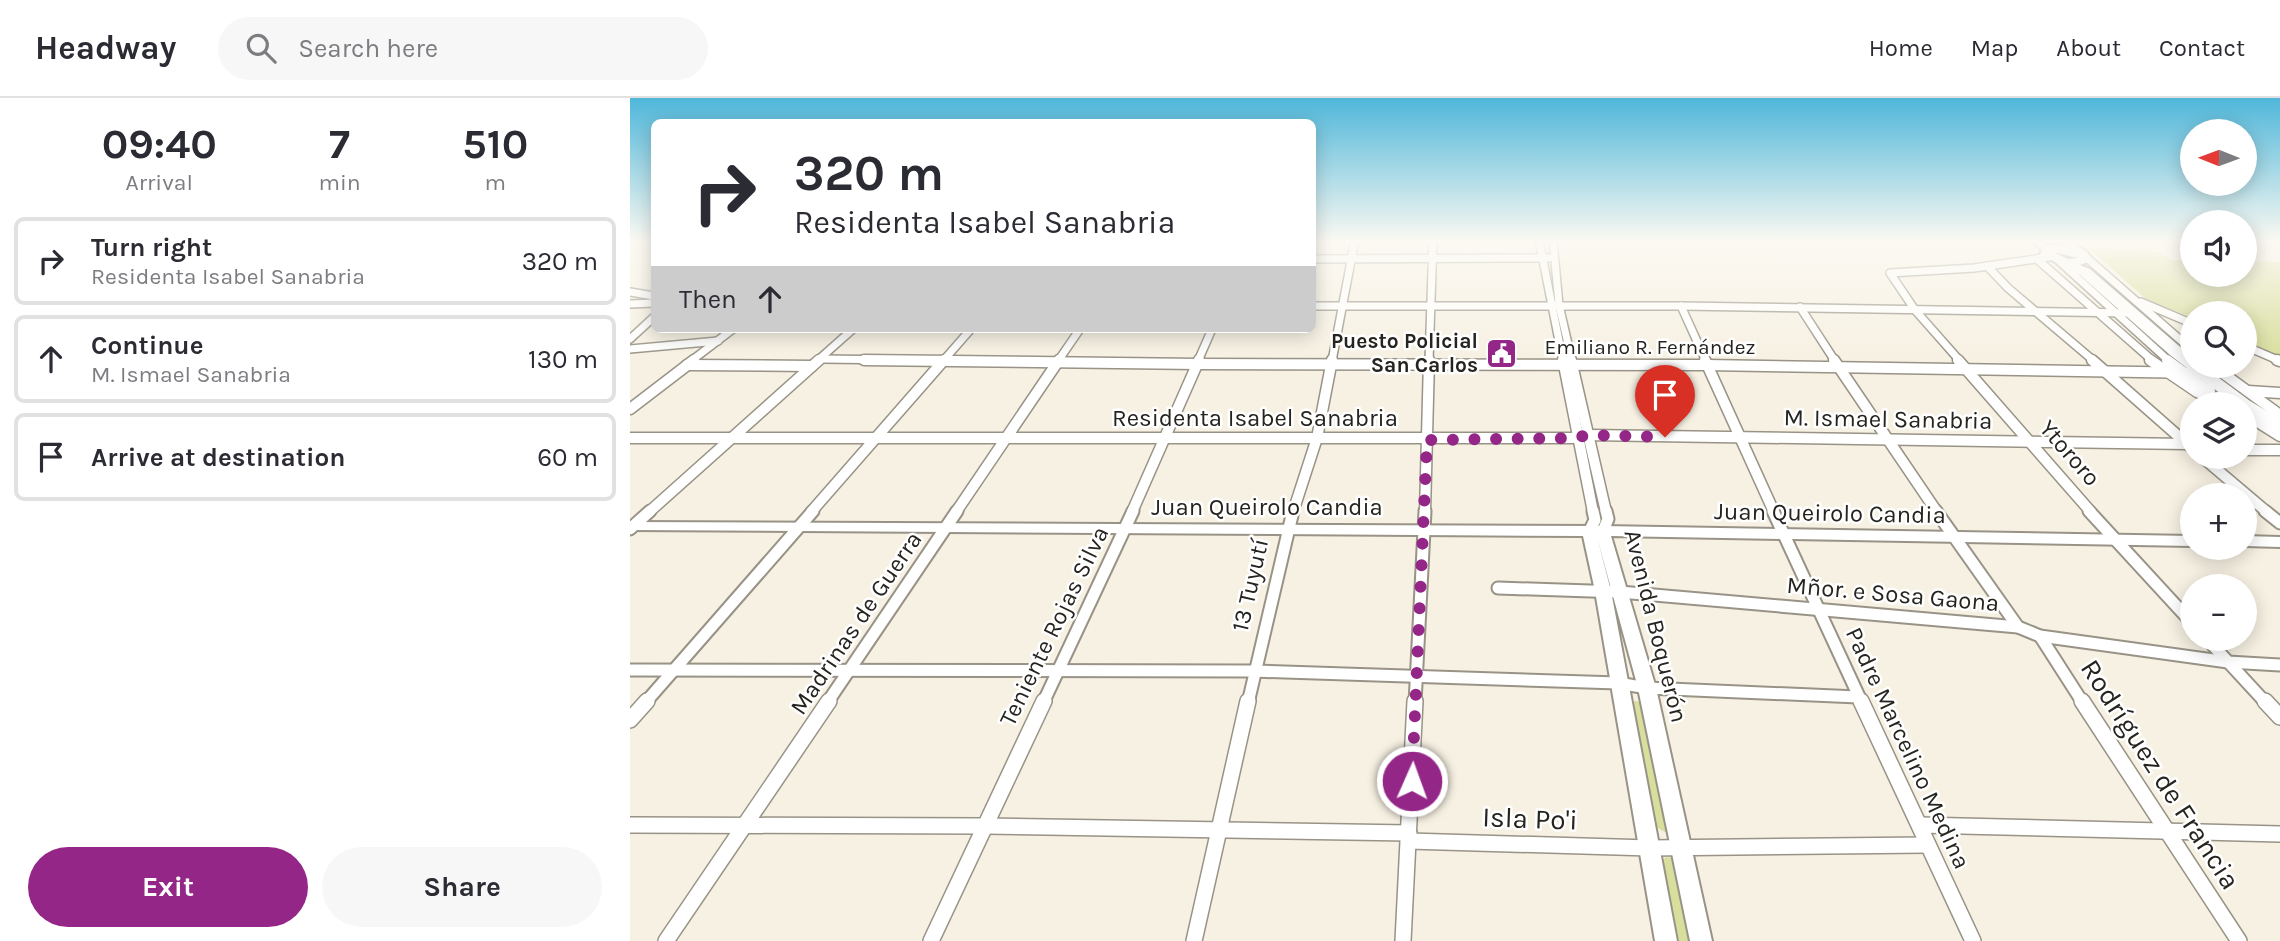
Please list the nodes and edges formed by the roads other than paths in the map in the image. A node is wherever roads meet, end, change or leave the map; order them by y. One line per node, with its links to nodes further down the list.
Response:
1 (1347, 279): 17 (street, 13 Tuyutí)
2 (1431, 279): 18 (street)
3 (1548, 279): 15 (street, Avenida Boquerón)
4 (1555, 279): 15 (street, Avenida Boquerón)
5 (1894, 279): 23 (street, Ytororo)
6 (2000, 279): 24 (street)
7 (2076, 279): 25 (street)
8 (2085, 279): 20 (street)
9 (2097, 279): 20 (highway)
10 (2104, 279): 22 (street)
11 (630, 292): 12 (street)
12 (651, 296)
13 (651, 303): 14 (street)
14 (630, 304)
15 (1555, 305): 18 (street); 19 (street); 46 (street, Avenida Boquerón); 47 (street, Avenida Boquerón)
16 (1316, 306): 17 (street)
17 (1342, 306): 18 (street); 43 (street, 13 Tuyutí)
18 (1430, 306): 44 (street)
19 (1681, 306): 21 (street); 49 (street, Padre Marcelino Medina)
20 (2115, 306): 22 (highway); 25 (street); 53 (street)
21 (1800, 307): 23 (street); 50 (street)
22 (2134, 307): 27 (street); 35 (street); 36 (highway)
23 (1915, 310): 24 (street); 51 (street, Ytororo)
24 (2039, 312): 25 (street); 52 (street)
25 (2102, 313): 54 (street)
26 (651, 320): 33 (street)
27 (2180, 320)
28 (728, 333): 34 (street)
29 (849, 333): 40 (street)
30 (968, 333): 41 (street)
31 (1077, 333): 42 (street, Madrinas de Guerra)
32 (1210, 333): 45 (street, Teniente Rojas Silva)
33 (630, 339)
34 (718, 341): 37 (street); 48 (street)
35 (2180, 341)
36 (2180, 347)
37 (630, 349)
38 (2257, 351): 39 (street)
39 (2280, 361)
40 (816, 362): 41 (street, Emiliano R. Fernández); 48 (street, Emiliano R. Fernández); 71 (street)
41 (943, 362): 42 (street, Emiliano R. Fernández); 74 (street)
42 (1057, 362): 45 (street, Emiliano R. Fernández); 79 (street, Madrinas de Guerra)
43 (1333, 363): 44 (street, Emiliano R. Fernández); 45 (street, Emiliano R. Fernández); 76 (street, 13 Tuyutí)
44 (1429, 363): 46 (street, Emiliano R. Fernández); 80 (street)
45 (1198, 364): 75 (street, Teniente Rojas Silva)
46 (1563, 364): 47 (street, Emiliano R. Fernández); 72 (street, Avenida Boquerón)
47 (1573, 364): 49 (street, Emiliano R. Fernández); 69 (street, Avenida Boquerón)
48 (687, 365): 65 (street)
49 (1706, 365): 50 (street, Emiliano R. Fernández); 77 (street, Padre Marcelino Medina)
50 (1837, 366): 51 (street, Emiliano R. Fernández); 81 (street)
51 (1965, 369): 52 (street, Emiliano R. Fernández); 82 (street, Ytororo)
52 (2104, 371): 54 (street, Emiliano R. Fernández); 78 (street)
53 (2180, 371)
54 (2166, 372): 55 (street, Emiliano R. Fernández); 58 (street)
55 (2180, 373)
56 (2190, 378): 59 (street)
57 (2217, 378): 60 (street)
58 (2198, 392)
59 (2213, 392)
60 (2236, 392)
61 (2280, 393): 62 (street)
62 (2257, 398)
63 (2257, 405): 66 (street)
64 (2257, 408): 68 (highway)
65 (630, 409)
66 (2280, 415)
67 (2257, 422): 70 (street)
68 (2280, 426)
69 (1589, 435): 72 (street, Residenta Isabel Sanabria); 77 (street, M. Ismael Sanabria); 94 (street, Avenida Boquerón)
70 (2280, 436)
71 (733, 437): 73 (street, Residenta Isabel Sanabria); 74 (street, Residenta Isabel Sanabria); 88 (street)
72 (1578, 437): 80 (street, Residenta Isabel Sanabria); 94 (street, Avenida Boquerón)
73 (630, 438)
74 (877, 438): 79 (street, Residenta Isabel Sanabria); 89 (street)
75 (1166, 438): 76 (street, Residenta Isabel Sanabria); 79 (street, Residenta Isabel Sanabria); 91 (street, Teniente Rojas Silva)
76 (1317, 438): 80 (street, Residenta Isabel Sanabria); 92 (street, 13 Tuyutí)
77 (1740, 438): 81 (street, M. Ismael Sanabria); 95 (street, Padre Marcelino Medina)
78 (2180, 438)
79 (1005, 439): 90 (street, Madrinas de Guerra)
80 (1427, 440): 93 (street)
81 (1886, 440): 82 (street, M. Ismael Sanabria); 96 (street)
82 (2032, 443): 83 (street, M. Ismael Sanabria); 97 (street, Ytororo)
83 (2180, 447)
84 (2257, 450): 85 (street)
85 (2280, 450)
86 (2216, 469): 87 (street)
87 (2280, 523)
88 (631, 527): 89 (street, Juan Queirolo Candia)
89 (796, 527): 90 (street, Juan Queirolo Candia); 110 (street)
90 (945, 529): 91 (street, Juan Queirolo Candia); 111 (street, Madrinas de Guerra)
91 (1125, 529): 92 (street, Juan Queirolo Candia); 112 (street, Teniente Rojas Silva)
92 (1287, 530): 93 (street, Juan Queirolo Candia); 114 (street, 13 Tuyutí)
93 (1424, 531): 94 (street, Juan Queirolo Candia); 115 (street)
94 (1596, 532): 95 (street, Juan Queirolo Candia); 102 (street, Avenida Boquerón)
95 (1784, 535): 96 (street, Juan Queirolo Candia); 103 (street, Padre Marcelino Medina)
96 (1953, 537): 97 (street, Juan Queirolo Candia); 105 (street)
97 (2115, 540): 98 (street, Juan Queirolo Candia); 104 (street, Ytororo)
98 (2180, 541)
99 (2257, 541): 100 (street)
100 (2280, 542)
101 (1498, 588): 102 (street, Mñor. e Sosa Gaona)
102 (1611, 592): 103 (street, Mñor. e Sosa Gaona); 116 (street, Avenida Boquerón); 117 (street, Avenida Boquerón)
103 (1819, 608): 105 (street, Mñor. e Sosa Gaona); 118 (street, Padre Marcelino Medina)
104 (2180, 610)
105 (2018, 627): 106 (street, Mñor. e Sosa Gaona)
106 (2040, 636): 108 (street, Mñor. e Sosa Gaona); 126 (street, Rodríguez de Francia)
107 (2218, 651): 108 (street)
108 (2228, 662): 109 (street, Mñor. e Sosa Gaona); 119 (street)
109 (2280, 665)
110 (675, 669): 111 (street); 113 (street); 120 (street)
111 (850, 669): 112 (street); 122 (street, Madrinas de Guerra)
112 (1057, 669): 114 (street); 124 (street, Teniente Rojas Silva)
113 (630, 670)
114 (1253, 671): 115 (street); 125 (street, 13 Tuyutí)
115 (1416, 676): 116 (street); 128 (street)
116 (1618, 683): 117 (street); 131 (street, Avenida Boquerón)
117 (1647, 688): 118 (street); 130 (street, Avenida Boquerón)
118 (1858, 697): 123 (street, Padre Marcelino Medina)
119 (2280, 716)
120 (630, 720)
121 (630, 825): 122 (street, Isla Po'i)
122 (745, 825): 124 (street, Isla Po'i); 132 (street, Madrinas de Guerra)
123 (1920, 825): 126 (street); 129 (street, Padre Marcelino Medina)
124 (985, 826): 125 (street, Isla Po'i); 133 (street, Teniente Rojas Silva)
125 (1218, 829): 128 (street, Isla Po'i); 134 (street, 13 Tuyutí)
126 (2167, 830): 127 (street); 139 (street, Rodríguez de Francia)
127 (2280, 834)
128 (1409, 837): 131 (street, Isla Po'i); 135 (street)
129 (1928, 845): 130 (street); 138 (street, Padre Marcelino Medina)
130 (1682, 847): 131 (street, Isla Po'i); 137 (street, Avenida Boquerón)
131 (1650, 848): 136 (street, Avenida Boquerón)
132 (666, 941)
133 (931, 941)
134 (1194, 941)
135 (1403, 941)
136 (1666, 941)
137 (1701, 941)
138 (1973, 941)
139 (2239, 941)

